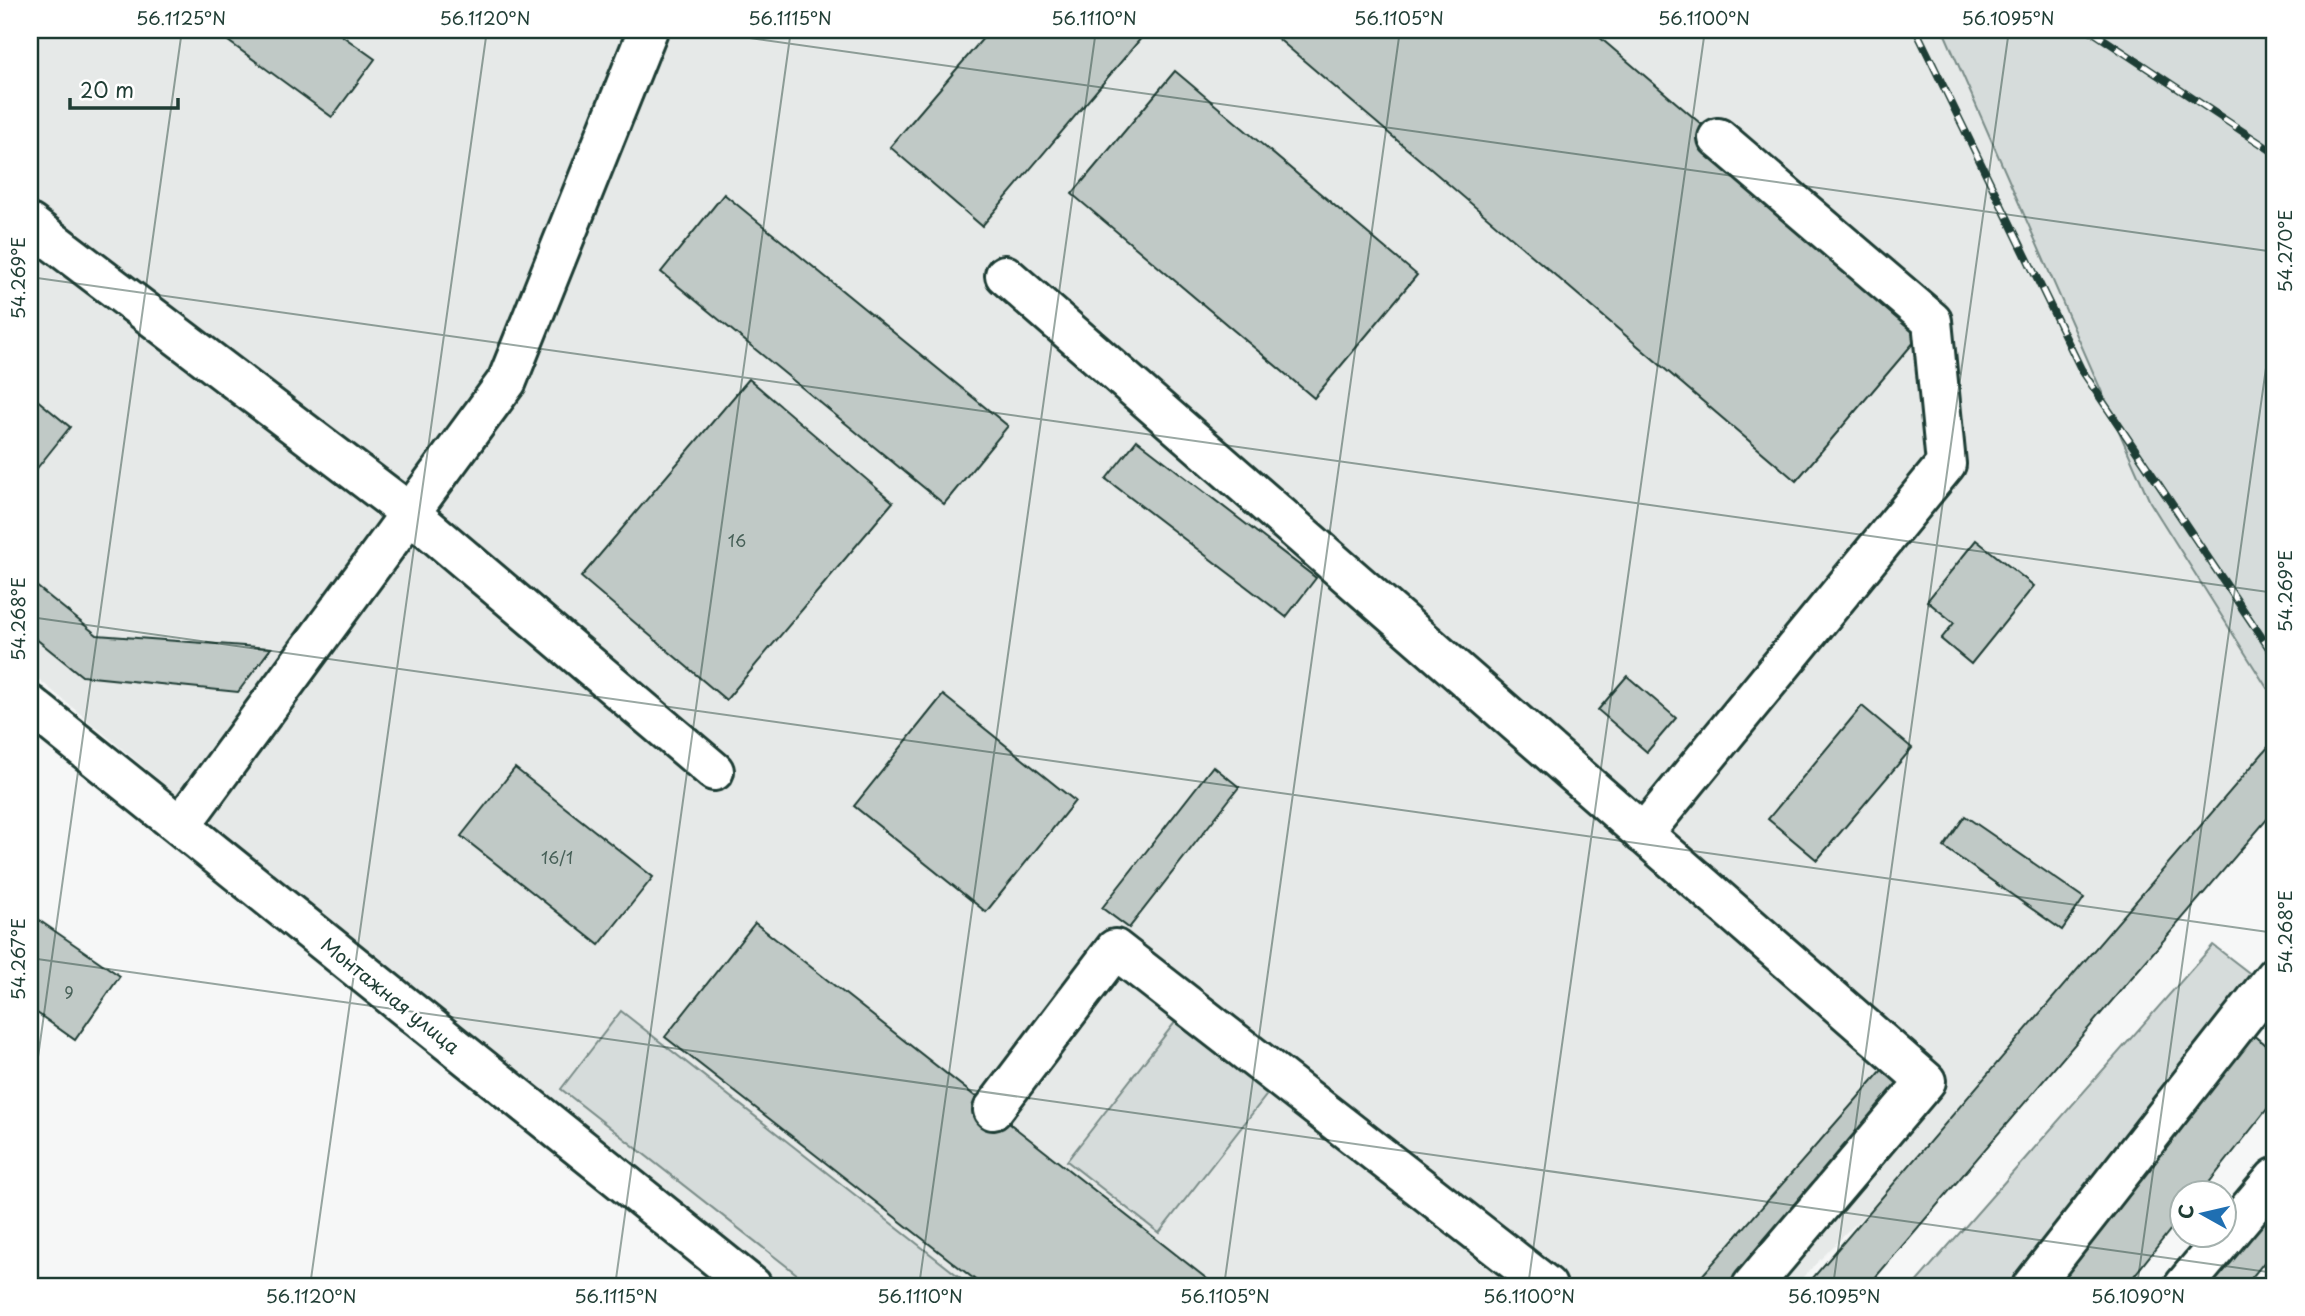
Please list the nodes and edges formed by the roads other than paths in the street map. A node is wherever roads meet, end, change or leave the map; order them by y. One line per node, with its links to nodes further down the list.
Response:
1 (648, 30): 5 (street)
2 (1718, 138): 9 (street)
3 (30, 224): 5 (street)
4 (1004, 275): 9 (street)
5 (410, 513): 7 (street); 8 (street)
6 (30, 705): 8 (street, Монтажная улица)
7 (714, 771)
8 (181, 825): 13 (street, Монтажная улица)
9 (1643, 834): 15 (street)
10 (2275, 976): 16 (street)
11 (993, 1110): 14 (street)
12 (2275, 1178): 17 (street)
13 (752, 1286)
14 (1547, 1286)
15 (1752, 1286)
16 (2032, 1286)
17 (2184, 1286)

